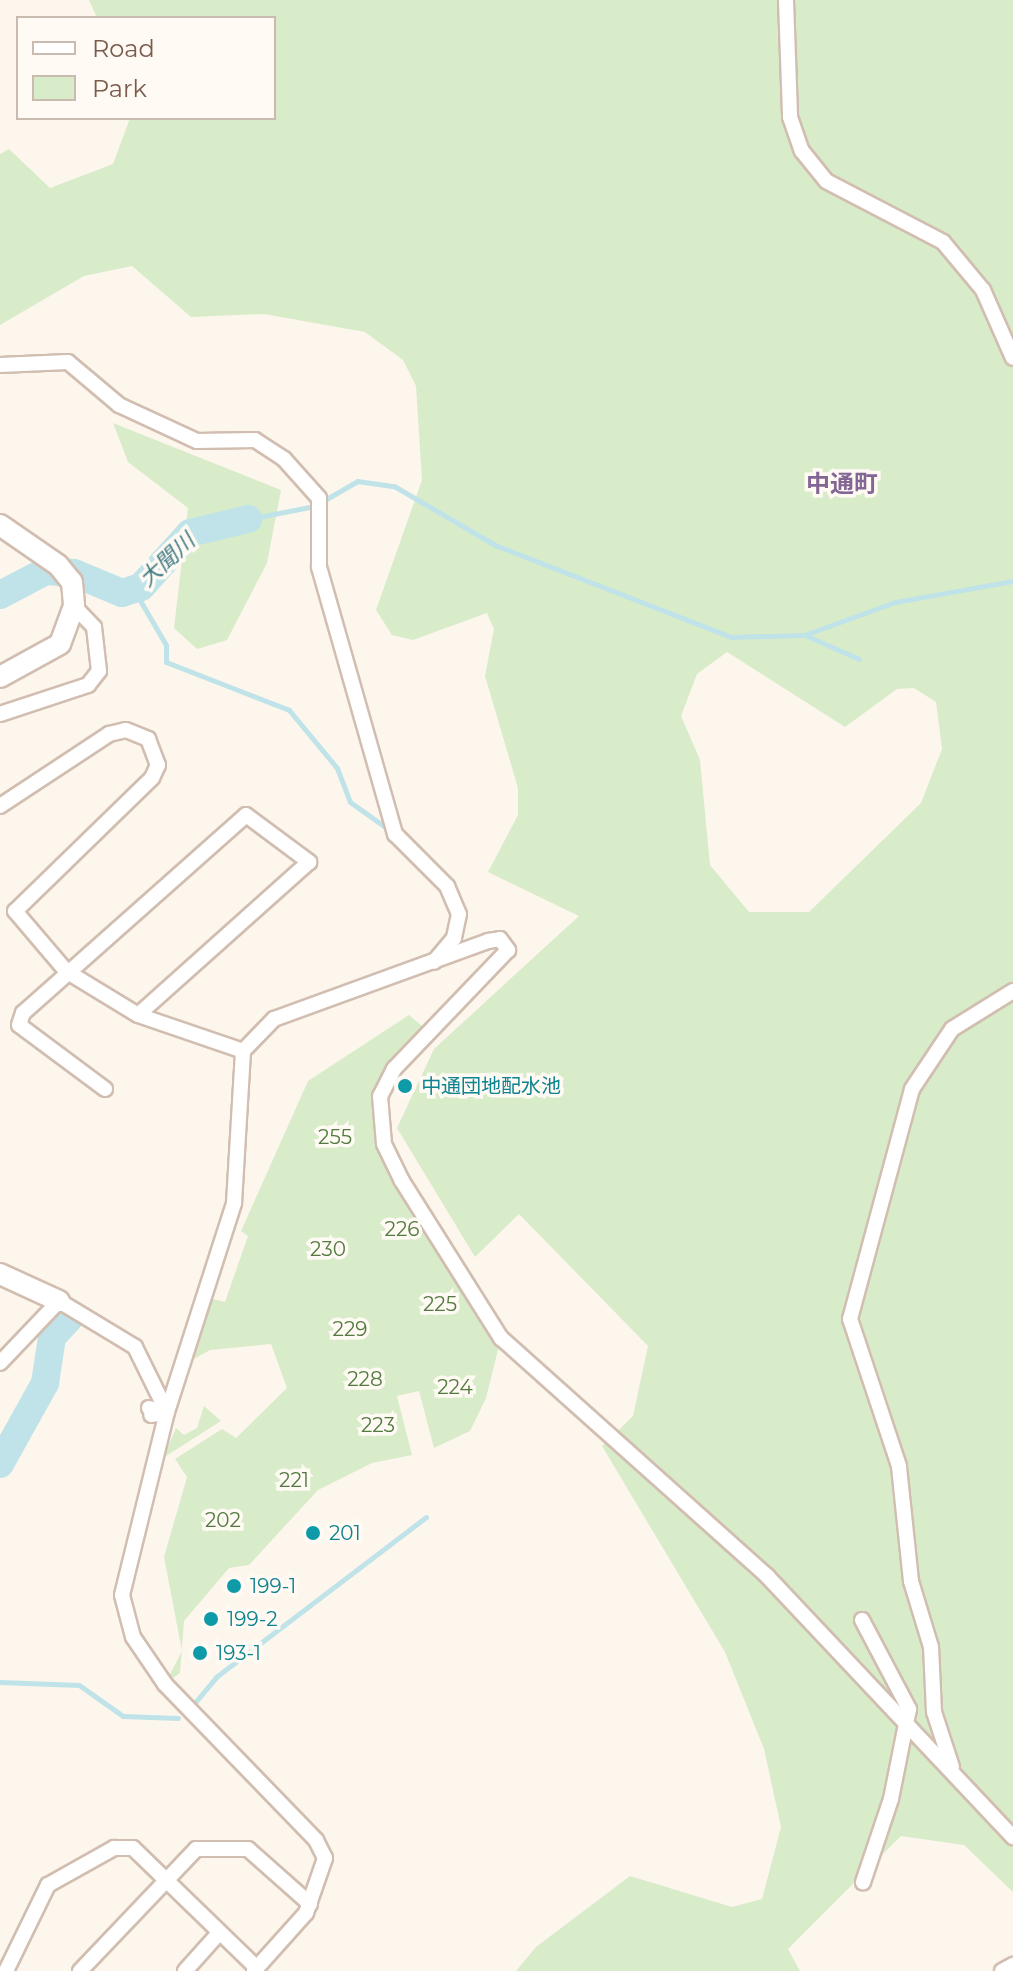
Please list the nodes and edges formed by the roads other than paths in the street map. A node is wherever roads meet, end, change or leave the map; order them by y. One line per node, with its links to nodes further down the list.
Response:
1 (786, 0): 2 (street)
2 (1013, 358)
3 (0, 365): 9 (street)
4 (0, 525): 5 (street)
5 (74, 606): 6 (street); 7 (street)
6 (0, 677)
7 (0, 714)
8 (0, 806): 10 (street)
9 (434, 962): 13 (street); 21 (street)
10 (66, 971): 12 (street); 12 (street); 14 (street)
11 (1013, 991): 22 (street)
12 (138, 1015): 13 (street)
13 (243, 1051): 19 (street)
14 (105, 1089)
15 (0, 1274): 16 (street)
16 (59, 1301): 17 (street); 19 (street)
17 (3, 1355)
18 (150, 1412): 19 (street)
19 (167, 1412): 26 (street)
20 (862, 1620): 21 (street)
21 (907, 1723): 22 (street); 25 (street)
22 (954, 1771): 23 (street)
23 (1013, 1837)
24 (165, 1879): 26 (street); 27 (street); 30 (street); 31 (street)
25 (863, 1882)
26 (310, 1904): 29 (street)
27 (220, 1932): 29 (street); 32 (street)
28 (1013, 1965): 33 (street)
29 (256, 1970)
30 (6, 1971)
31 (80, 1971)
32 (185, 1971)
33 (1002, 1971)

